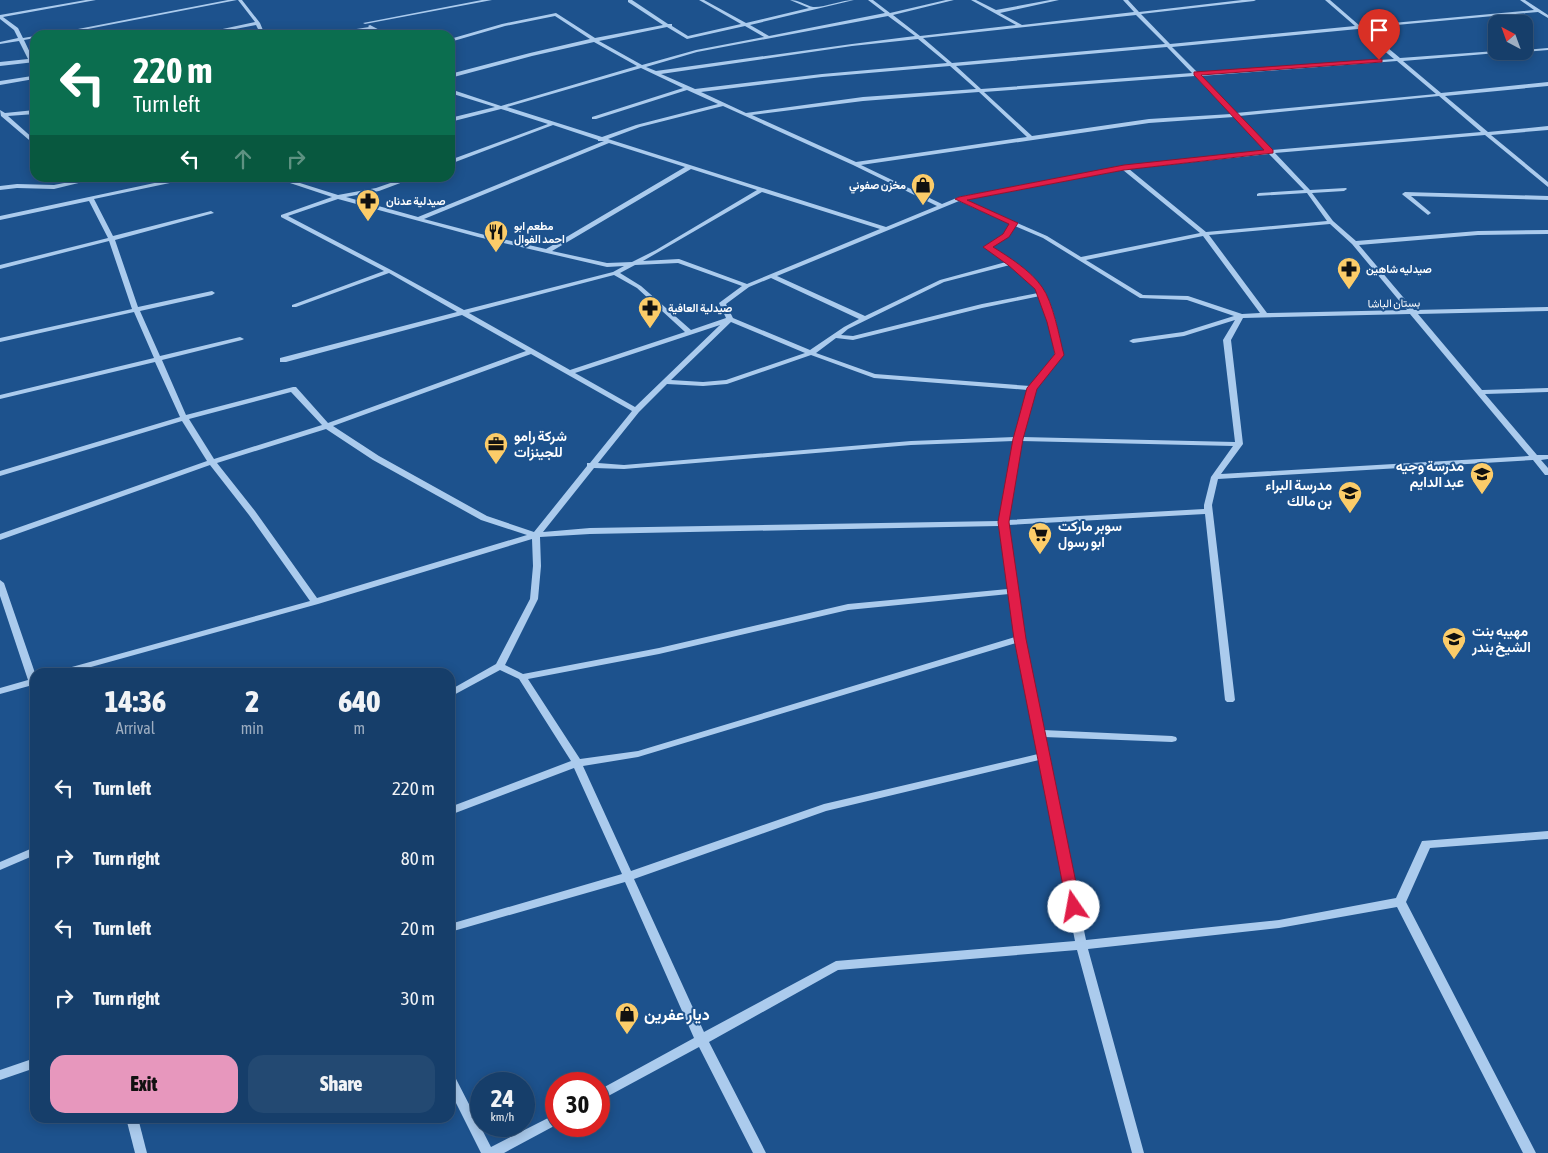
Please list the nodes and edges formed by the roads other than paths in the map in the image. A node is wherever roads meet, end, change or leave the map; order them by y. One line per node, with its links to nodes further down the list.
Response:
1 (94, 0): 22 (street)
2 (235, 0): 30 (street)
3 (240, 0): 24 (street)
4 (490, 0): 29 (street)
5 (635, 0): 26 (street)
6 (701, 0): 25 (street)
7 (792, 0): 17 (street)
8 (852, 0): 17 (street)
9 (870, 0): 20 (street)
10 (952, 0): 20 (street)
11 (973, 0): 19 (street)
12 (1057, 0): 19 (street)
13 (1125, 0): 21 (street)
14 (1254, 0): 21 (street)
15 (1326, 0): 28 (street)
16 (1522, 0): 18 (street)
17 (816, 9): 25 (street)
18 (1539, 11): 23 (street); 28 (street)
19 (995, 12): 27 (street)
20 (890, 14): 35 (street); 36 (street)
21 (1138, 14): 27 (street); 42 (street)
22 (0, 16): 39 (street)
23 (1548, 17)
24 (258, 22): 31 (street); 32 (street)
25 (746, 25): 26 (street); 35 (street)
26 (670, 26): 38 (street)
27 (1021, 26): 36 (street)
28 (1358, 26): 42 (street); 47 (street)
29 (374, 28): 33 (street); 34 (street)
30 (76, 30)
31 (220, 30)
32 (261, 30)
33 (359, 30)
34 (378, 30)
35 (768, 37): 51 (street)
36 (920, 37): 50 (street); 52 (street)
37 (30, 38): 39 (street)
38 (593, 39): 40 (street); 51 (street); 53 (street)
39 (22, 40): 41 (street); 46 (street)
40 (455, 40)
41 (0, 43)
42 (1169, 46): 50 (street); 54 (street)
43 (1548, 49): 44 (street)
44 (1533, 50)
45 (1488, 53): 47 (street)
46 (30, 55)
47 (1398, 59): 54 (street); 62 (street)
48 (30, 60): 49 (street)
49 (0, 64)
50 (953, 65): 59 (street); 60 (street)
51 (642, 67): 52 (street); 64 (street)
52 (655, 73): 58 (street)
53 (455, 74)
54 (1196, 74): 59 (street); 68 (street)
55 (30, 78): 56 (street)
56 (0, 83)
57 (1548, 84): 62 (street)
58 (687, 88): 60 (street); 69 (street)
59 (980, 90): 67 (street); 74 (street)
60 (695, 91): 63 (street)
61 (455, 93): 64 (street)
62 (1439, 94): 68 (street); 73 (street)
63 (724, 104): 67 (street); 76 (street)
64 (502, 108): 70 (street); 71 (street)
65 (30, 112): 66 (street)
66 (2, 114): 75 (street)
67 (747, 114): 79 (street)
68 (1235, 115): 74 (street); 77 (street)
69 (594, 118)
70 (455, 119)
71 (552, 124): 76 (street); 78 (street)
72 (1548, 128): 73 (street)
73 (1487, 134): 77 (street); 86 (street)
74 (1030, 137): 79 (street)
75 (30, 139)
76 (604, 141): 80 (street); 100 (street)
77 (1270, 152): 81 (street); 90 (street)
78 (455, 160)
79 (855, 164): 96 (street)
80 (690, 167): 88 (street); 108 (street)
81 (1124, 168): 95 (street); 105 (street)
82 (77, 182): 87 (street)
83 (166, 182): 94 (street)
84 (293, 182): 92 (street)
85 (398, 182): 92 (street)
86 (1548, 185)
87 (0, 188)
88 (763, 189): 103 (street); 111 (street)
89 (1344, 189): 90 (street)
90 (1306, 190): 91 (street); 101 (street)
91 (1259, 195)
92 (338, 196): 100 (street); 113 (street)
93 (1548, 198): 97 (street)
94 (92, 199): 99 (street); 106 (street)
95 (959, 199): 96 (street); 102 (street)
96 (942, 206): 103 (street)
97 (1428, 213)
98 (211, 214): 106 (street)
99 (0, 218)
100 (418, 219): 108 (street)
101 (1331, 222): 105 (street); 107 (street)
102 (1014, 223): 109 (street); 110 (street)
103 (886, 229): 115 (street)
104 (1548, 232): 107 (street)
105 (1205, 234): 109 (street); 124 (street)
106 (111, 238): 112 (street); 120 (street)
107 (1354, 243): 123 (street)
108 (547, 252): 111 (street)
109 (1080, 259): 125 (street)
110 (1011, 263): 118 (street); 127 (street)
111 (635, 264): 114 (street); 116 (street)
112 (0, 268)
113 (388, 271): 119 (street); 122 (street)
114 (615, 273): 122 (street); 128 (street)
115 (771, 276): 116 (street); 127 (street)
116 (746, 286): 126 (street)
117 (212, 293): 120 (street)
118 (1041, 294): 129 (street); 139 (street)
119 (294, 306)
120 (136, 310): 131 (street); 135 (street)
121 (1548, 310): 123 (street, بستان الباشا)
122 (463, 312): 133 (street); 136 (street)
123 (1412, 312): 124 (street, بستان الباشا); 141 (street)
124 (1265, 315): 125 (street, بستان الباشا)
125 (1241, 316): 132 (street); 147 (street)
126 (730, 319): 128 (street); 134 (street); 138 (street)
127 (865, 319): 129 (street)
128 (690, 333): 137 (street)
129 (834, 336): 134 (street)
130 (240, 339): 135 (street)
131 (0, 340)
132 (1133, 341)
133 (533, 351): 137 (street); 145 (street)
134 (810, 353): 138 (street); 139 (street)
135 (158, 360): 142 (street); 144 (street)
136 (283, 360)
137 (571, 372): 143 (street)
138 (664, 382): 143 (street)
139 (1032, 388): 146 (street)
140 (1548, 390): 141 (street)
141 (1479, 392): 149 (street)
142 (0, 397)
143 (636, 410): 151 (street)
144 (184, 418): 145 (street); 150 (street); 153 (street)
145 (326, 426): 150 (street); 157 (street)
146 (1018, 439): 147 (street); 151 (street); 156 (street)
147 (1239, 444): 154 (street)
148 (1548, 457): 149 (street)
149 (1535, 458): 152 (street); 154 (street)
150 (212, 462): 158 (street); 161 (street)
151 (590, 465): 157 (street)
152 (1548, 473)
153 (0, 474)
154 (1216, 478): 155 (street)
155 (1208, 511): 156 (street); 170 (street)
156 (1003, 522): 157 (street); 160 (street)
157 (536, 535): 161 (street); 163 (street)
158 (0, 537)
159 (0, 583): 165 (street)
160 (1012, 591): 162 (street); 166 (street)
161 (316, 602): 164 (street)
162 (1020, 639): 171 (street); 174 (street)
163 (500, 666): 166 (street); 169 (street)
164 (78, 668)
165 (30, 669)
166 (522, 677): 174 (street)
167 (30, 682): 168 (street)
168 (0, 691)
169 (455, 691)
170 (1230, 700)
171 (1038, 734): 172 (street); 173 (street)
172 (1172, 740)
173 (1042, 756): 179 (street); 182 (street)
174 (577, 763): 175 (street); 179 (street)
175 (455, 809)
176 (1548, 835): 180 (street)
177 (30, 853): 178 (street)
178 (0, 866)
179 (627, 877): 181 (street); 183 (street)
180 (1400, 902): 182 (street); 194 (street)
181 (455, 927)
182 (1081, 945): 183 (street); 193 (street)
183 (702, 1041): 187 (street); 192 (street)
184 (30, 1065): 185 (street)
185 (0, 1075)
186 (455, 1088): 191 (street)
187 (610, 1090)
188 (133, 1123): 190 (street)
189 (545, 1125): 191 (street)
190 (141, 1153)
191 (490, 1153)
192 (760, 1153)
193 (1138, 1153)
194 (1530, 1153)

